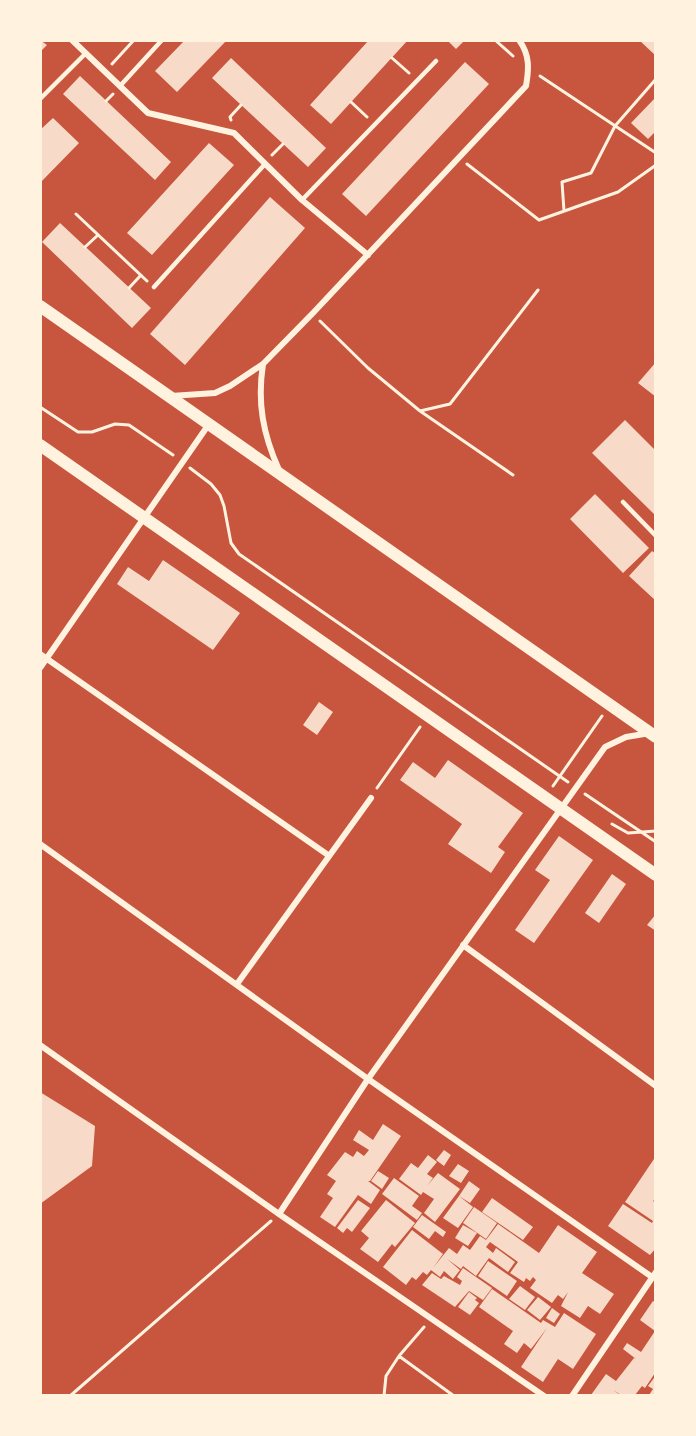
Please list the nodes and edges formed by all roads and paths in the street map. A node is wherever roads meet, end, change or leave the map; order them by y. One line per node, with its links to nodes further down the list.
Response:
1 (72, 40): 5 (street)
2 (134, 40): 9 (path)
3 (162, 40): 12 (lane)
4 (519, 40): 8 (street)
5 (85, 54): 9 (street); 13 (lane)
6 (392, 58): 11 (path)
7 (436, 61): 11 (lane)
8 (529, 69): 17 (path); 20 (street)
9 (105, 72): 12 (street)
10 (656, 79): 17 (path)
11 (417, 80): 16 (lane)
12 (120, 87): 18 (street)
13 (40, 99)
14 (351, 102): 16 (path)
15 (241, 105): 18 (path)
16 (375, 124): 23 (lane)
17 (615, 126): 19 (path); 24 (path)
18 (234, 133): 21 (street)
19 (656, 153)
20 (459, 158): 24 (path); 28 (street)
21 (265, 164): 23 (street); 30 (lane)
22 (656, 165): 24 (path)
23 (302, 200): 28 (street)
24 (564, 211)
25 (76, 214): 26 (path)
26 (98, 235): 27 (path); 29 (path)
27 (85, 247)
28 (368, 255): 34 (street)
29 (141, 275): 30 (path); 31 (path)
30 (154, 287)
31 (129, 288)
32 (538, 290): 38 (path)
33 (40, 306): 36 (main road)
34 (313, 313): 35 (street); 38 (path)
35 (263, 364): 36 (street); 42 (street)
36 (170, 396): 39 (main road)
37 (40, 407): 41 (path)
38 (420, 411): 43 (path)
39 (209, 424): 41 (street); 42 (main road)
40 (40, 445): 45 (main road)
41 (183, 462): 45 (street); 53 (path)
42 (280, 474): 50 (main road)
43 (513, 475)
44 (624, 502): 46 (lane)
45 (145, 518): 48 (street); 51 (main road)
46 (656, 536)
47 (40, 654): 48 (street)
48 (47, 658): 49 (street); 60 (street)
49 (40, 668)
50 (610, 705): 52 (main road); 53 (path)
51 (428, 716): 56 (path); 57 (main road)
52 (653, 735): 55 (street)
53 (560, 777): 54 (path); 55 (path)
54 (553, 786)
55 (576, 788): 57 (street); 58 (path)
56 (371, 798): 60 (street)
57 (561, 808): 61 (main road); 62 (street)
58 (656, 842)
59 (40, 844): 63 (street)
60 (328, 855): 63 (street)
61 (656, 875)
62 (463, 945): 65 (street); 66 (street)
63 (237, 984): 65 (street)
64 (40, 1045): 67 (street)
65 (368, 1079): 67 (street); 68 (street)
66 (656, 1086)
67 (279, 1215): 69 (street); 71 (path)
68 (654, 1274): 75 (street)
69 (431, 1318): 70 (path); 74 (street)
70 (399, 1356): 72 (path); 73 (path)
71 (70, 1395)
72 (384, 1395)
73 (454, 1395)
74 (544, 1395)
75 (572, 1395)

